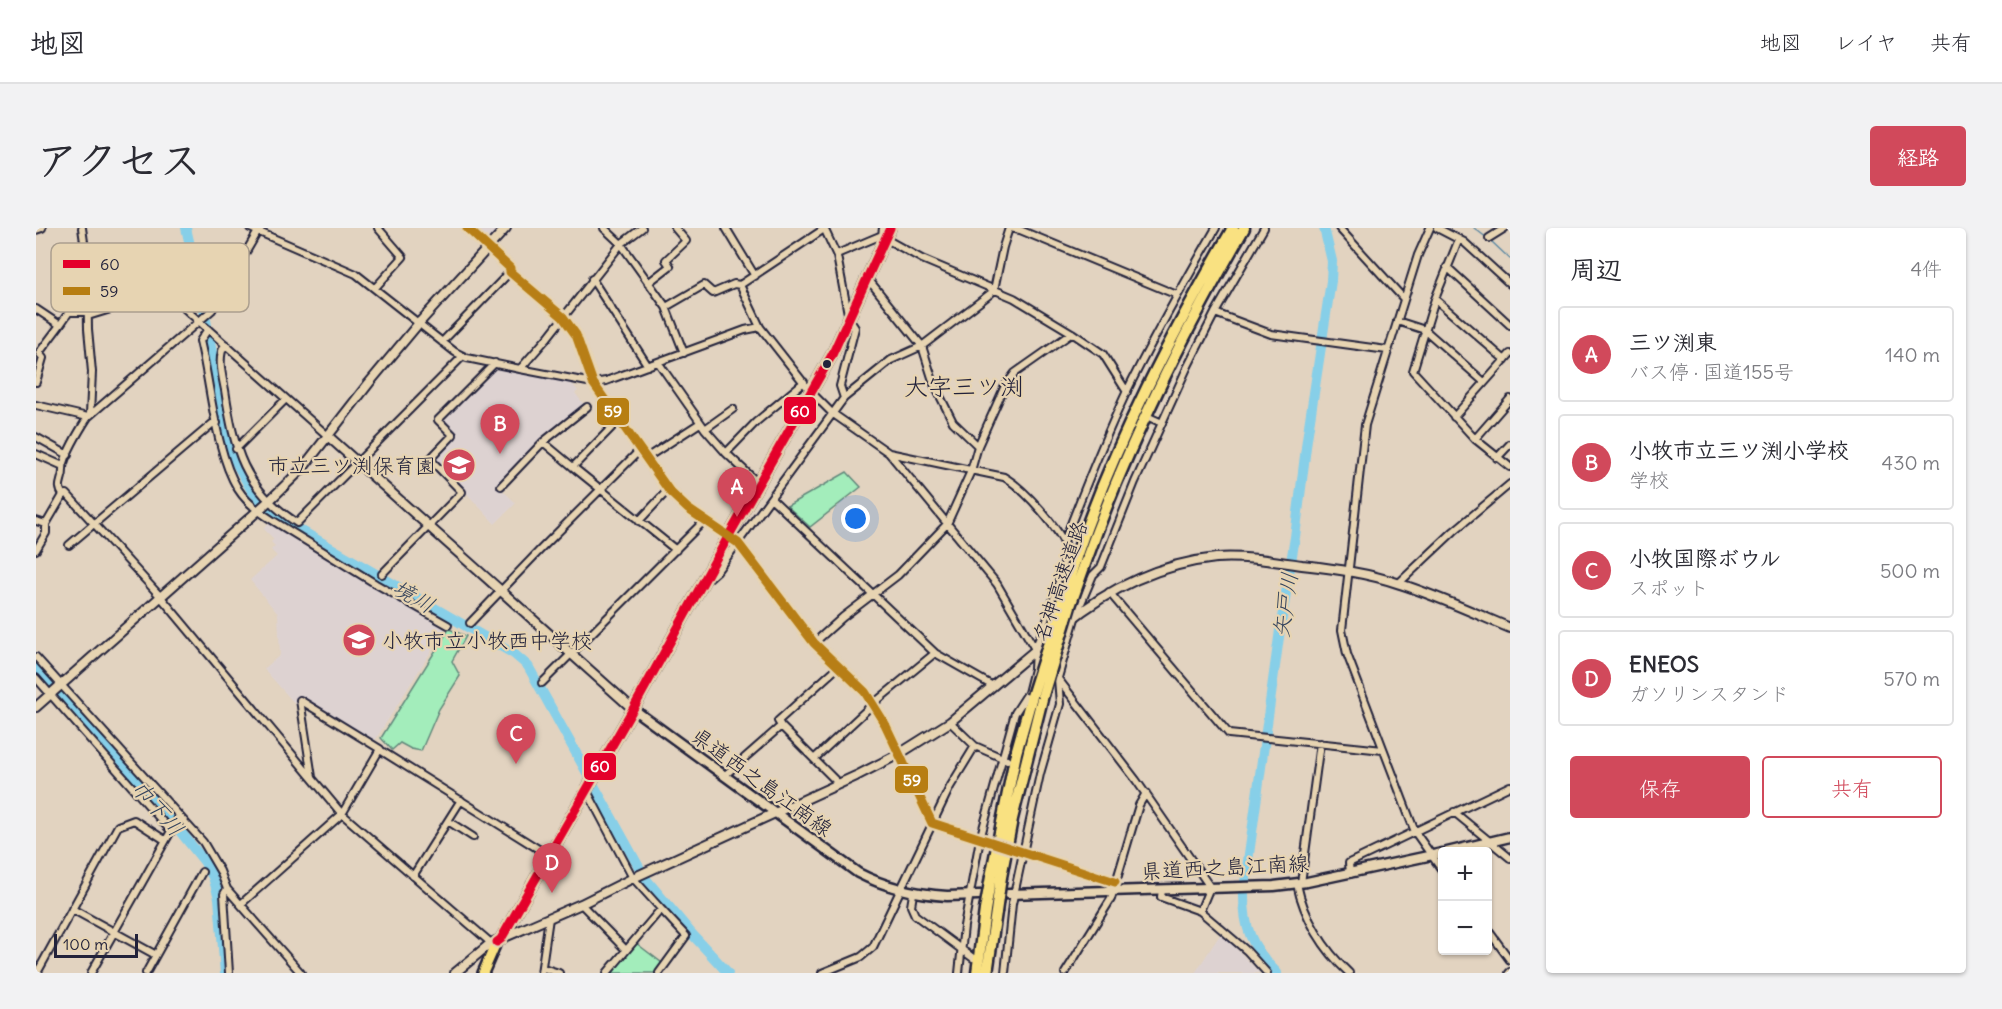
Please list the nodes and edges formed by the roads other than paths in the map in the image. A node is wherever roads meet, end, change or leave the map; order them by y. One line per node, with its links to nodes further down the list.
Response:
1 (42, 228): 22 (street)
2 (82, 228): 27 (street)
3 (250, 228): 23 (street)
4 (378, 228): 40 (street)
5 (467, 228): 30 (street)
6 (506, 228): 30 (street)
7 (604, 228): 28 (street)
8 (642, 228): 28 (street)
9 (675, 228): 37 (street)
10 (726, 228): 34 (street)
11 (824, 228): 31 (street); 34 (street)
12 (890, 228): 24 (highway)
13 (1010, 228): 41 (street); 42 (street)
14 (1216, 228): 42 (street)
15 (1233, 228): 140 (highway, 名神高速道路)
16 (1244, 228): 140 (highway, 名神高速道路)
17 (1263, 228): 50 (street)
18 (1339, 228): 44 (street)
19 (1430, 228): 44 (street)
20 (1437, 228): 26 (street)
21 (1505, 228): 25 (street)
22 (36, 230)
23 (259, 230): 29 (street); 40 (street)
24 (884, 234): 31 (street); 36 (highway); 41 (street)
25 (1489, 238)
26 (1459, 239): 32 (street); 38 (street)
27 (84, 243)
28 (621, 244): 35 (street); 37 (street)
29 (249, 247)
30 (487, 247): 33 (street); 56 (street)
31 (837, 254): 53 (street)
32 (1447, 267): 43 (street); 58 (street)
33 (510, 272): 52 (street); 63 (street)
34 (754, 276): 39 (street)
35 (592, 279): 52 (street); 73 (street)
36 (868, 279): 53 (highway); 65 (street)
37 (648, 283): 45 (street)
38 (1510, 284)
39 (740, 285): 45 (street); 59 (street)
40 (375, 288): 56 (street)
41 (994, 290): 62 (street); 65 (street)
42 (1177, 295): 80 (street)
43 (1435, 298): 61 (street); 70 (street)
44 (1404, 299): 55 (street)
45 (666, 307): 67 (street)
46 (36, 309): 57 (street)
47 (95, 312): 51 (street)
48 (189, 312): 54 (street)
49 (210, 312): 54 (street)
50 (1215, 313): 66 (street); 96 (street)
51 (88, 314): 57 (street); 90 (street)
52 (563, 317): 74 (street); 76 (street)
53 (849, 319): 79 (highway); 81 (street)
54 (199, 321): 60 (street); 90 (street)
55 (1397, 321): 61 (street); 66 (street)
56 (419, 323): 63 (street); 99 (street)
57 (60, 325): 75 (street)
58 (1510, 325)
59 (760, 327): 67 (street); 77 (street)
60 (208, 329): 64 (street); 94 (street)
61 (1425, 330): 78 (street); 91 (street)
62 (1072, 333): 80 (street); 103 (street)
63 (442, 342): 69 (street)
64 (225, 344): 82 (street); 104 (street)
65 (922, 346): 81 (street); 103 (street)
66 (1387, 350): 141 (street)
67 (684, 353): 71 (street)
68 (1510, 354): 70 (street)
69 (463, 356): 72 (street); 112 (street)
70 (1505, 360): 78 (street)
71 (658, 362): 73 (street); 95 (street)
72 (495, 363): 74 (street); 133 (street)
73 (648, 366): 76 (street)
74 (520, 369): 76 (street)
75 (36, 382)
76 (593, 382): 93 (street)
77 (804, 382): 79 (street); 106 (street)
78 (1484, 382): 91 (street)
79 (812, 392): 89 (street); 118 (highway)
80 (1126, 392): 85 (street)
81 (844, 398): 89 (street)
82 (286, 399): 99 (street); 104 (street)
83 (1510, 399): 100 (street)
84 (36, 405): 90 (street)
85 (1121, 405): 88 (street); 135 (street)
86 (586, 407): 101 (street)
87 (734, 409): 97 (street)
88 (1131, 410)
89 (832, 413): 107 (street); 124 (street)
90 (89, 415): 109 (street)
91 (1454, 417): 100 (street)
92 (1151, 418): 96 (street)
93 (619, 420): 105 (street); 115 (street)
94 (217, 423): 126 (street); 131 (street)
95 (700, 423): 97 (street); 110 (street)
96 (1162, 423): 143 (street)
97 (705, 429): 106 (street)
98 (36, 437): 109 (street)
99 (329, 437): 112 (street); 125 (street)
100 (1475, 439): 111 (street)
101 (543, 442): 115 (street); 120 (street)
102 (1510, 444): 111 (street)
103 (978, 446): 117 (street)
104 (236, 449): 125 (street)
105 (641, 449): 110 (street); 121 (street)
106 (726, 453): 118 (street)
107 (889, 453): 117 (street); 132 (street)
108 (38, 455): 113 (street); 114 (street)
109 (68, 455): 114 (street)
110 (646, 458): 122 (street)
111 (1497, 458): 116 (street)
112 (358, 461): 125 (street); 133 (street)
113 (36, 465)
114 (63, 466): 123 (street)
115 (573, 466): 121 (street)
116 (1510, 467)
117 (971, 471): 132 (street); 135 (street)
118 (759, 484): 134 (highway)
119 (1510, 484): 144 (street)
120 (501, 486)
121 (601, 490): 127 (street); 146 (street)
122 (668, 490): 127 (street); 129 (street)
123 (63, 495): 130 (street); 131 (street)
124 (771, 498): 136 (street); 148 (street)
125 (269, 500): 126 (street)
126 (259, 509): 149 (street); 152 (street)
127 (639, 520): 139 (street)
128 (36, 521): 130 (street)
129 (705, 521): 134 (street); 139 (street)
130 (46, 524): 138 (street)
131 (95, 524): 137 (street); 149 (street)
132 (947, 524): 148 (street); 155 (street)
133 (429, 526): 142 (street); 146 (street)
134 (728, 537): 136 (street); 145 (highway)
135 (1065, 542): 140 (street)
136 (738, 543): 145 (street); 154 (street)
137 (69, 545)
138 (36, 550)
139 (676, 550): 157 (street)
140 (1077, 555): 143 (street); 155 (street); 222 (highway, 名神高速道路, bridge)
141 (1348, 570): 144 (street); 147 (street); 174 (street)
142 (382, 574)
143 (1093, 575): 150 (street)
144 (1399, 583): 153 (street)
145 (701, 585): 168 (highway)
146 (501, 590): 151 (street); 157 (street)
147 (1109, 592): 150 (street); 171 (street)
148 (874, 595): 154 (street); 156 (street)
149 (160, 596): 163 (street); 179 (street)
150 (1076, 615): 155 (street); 161 (street)
151 (470, 623)
152 (448, 625)
153 (1510, 628)
154 (814, 643): 159 (street)
155 (1035, 649): 161 (street); 164 (street); 177 (street)
156 (935, 653): 164 (street); 166 (street)
157 (572, 654): 162 (street); 168 (street)
158 (36, 657): 163 (street)
159 (839, 666): 166 (street); 170 (street)
160 (36, 678): 165 (street)
161 (1058, 678): 183 (street); 199 (street)
162 (542, 683)
163 (60, 685): 165 (street); 188 (street)
164 (993, 686): 169 (street)
165 (50, 694): 167 (street); 191 (street)
166 (873, 704): 175 (street); 176 (street)
167 (36, 707)
168 (633, 709): 178 (main road, 県道西之島江南線); 182 (highway)
169 (950, 722): 172 (street); 175 (street)
170 (781, 726): 176 (street); 178 (street)
171 (1320, 744): 174 (street); 209 (street)
172 (975, 746): 177 (street); 190 (street)
173 (380, 750): 179 (street); 184 (street); 186 (street)
174 (1383, 750): 192 (street)
175 (900, 754): 180 (street); 190 (street)
176 (814, 759): 180 (street)
177 (1004, 759): 196 (street)
178 (724, 776): 187 (main road, 県道西之島江南線)
179 (312, 778): 186 (street)
180 (839, 784): 187 (street)
181 (1510, 786): 185 (street)
182 (586, 789): 201 (highway); 208 (street)
183 (1146, 794): 210 (street); 211 (street)
184 (461, 800): 189 (street); 201 (street)
185 (1454, 812): 192 (street); 197 (street)
186 (342, 814): 207 (street); 218 (street)
187 (774, 814): 208 (street); 213 (main road, 県道西之島江南線)
188 (178, 818): 191 (street); 212 (street)
189 (448, 821): 193 (street); 207 (street)
190 (932, 823): 196 (street); 213 (street)
191 (170, 829): 195 (street)
192 (1415, 832): 202 (street); 206 (street)
193 (469, 837)
194 (1510, 837): 197 (main road, 県道西之島江南線)
195 (165, 840): 220 (street); 225 (street)
196 (983, 840): 217 (street)
197 (1488, 842): 198 (main road, 県道西之島江南線); 203 (street)
198 (1466, 847)
199 (1020, 852): 210 (street); 216 (street)
200 (1438, 854): 202 (main road, 県道西之島江南線)
201 (548, 855): 227 (highway)
202 (1432, 855): 204 (street); 206 (main road, 県道西之島江南線)
203 (1510, 858)
204 (1438, 863)
205 (202, 872): 231 (street)
206 (1350, 874): 209 (main road, 県道西之島江南線)
207 (413, 876): 228 (street)
208 (635, 877): 219 (street); 221 (street)
209 (1299, 883): 211 (main road, 県道西之島江南線); 253 (street)
210 (1113, 886): 214 (main road, 県道西之島江南線); 216 (main road, 県道西之島江南線); 251 (street)
211 (1210, 888): 214 (main road, 県道西之島江南線); 223 (street)
212 (226, 889): 218 (street); 238 (street)
213 (899, 890): 215 (main road, 県道西之島江南線); 246 (street)
214 (1162, 890): 223 (street)
215 (913, 894): 217 (main road, 県道西之島江南線); 229 (street)
216 (1014, 894): 217 (main road, 県道西之島江南線); 250 (street)
217 (970, 895): 229 (street)
218 (241, 904): 239 (street)
219 (581, 904): 224 (street); 230 (street)
220 (72, 909): 225 (street); 235 (street)
221 (661, 909): 230 (street); 245 (street)
222 (990, 911): 248 (highway, 名神高速道路); 249 (highway, 名神高速道路)
223 (1200, 911): 252 (street)
224 (549, 918): 227 (street); 234 (street)
225 (114, 932): 231 (street); 236 (street)
226 (1492, 935): 233 (street)
227 (501, 939): 228 (street); 241 (highway); 242 (highway)
228 (491, 943): 240 (street)
229 (961, 949): 232 (street); 247 (street)
230 (626, 950): 244 (street)
231 (156, 955): 237 (street)
232 (973, 958)
233 (1510, 960)
234 (542, 971): 243 (street)
235 (37, 973)
236 (92, 973)
237 (146, 973)
238 (229, 973)
239 (301, 973)
240 (455, 973)
241 (483, 973)
242 (489, 973)
243 (559, 973)
244 (607, 973)
245 (659, 973)
246 (822, 973)
247 (959, 973)
248 (977, 973)
249 (987, 973)
250 (1005, 973)
251 (1065, 973)
252 (1267, 973)
253 (1349, 973)

